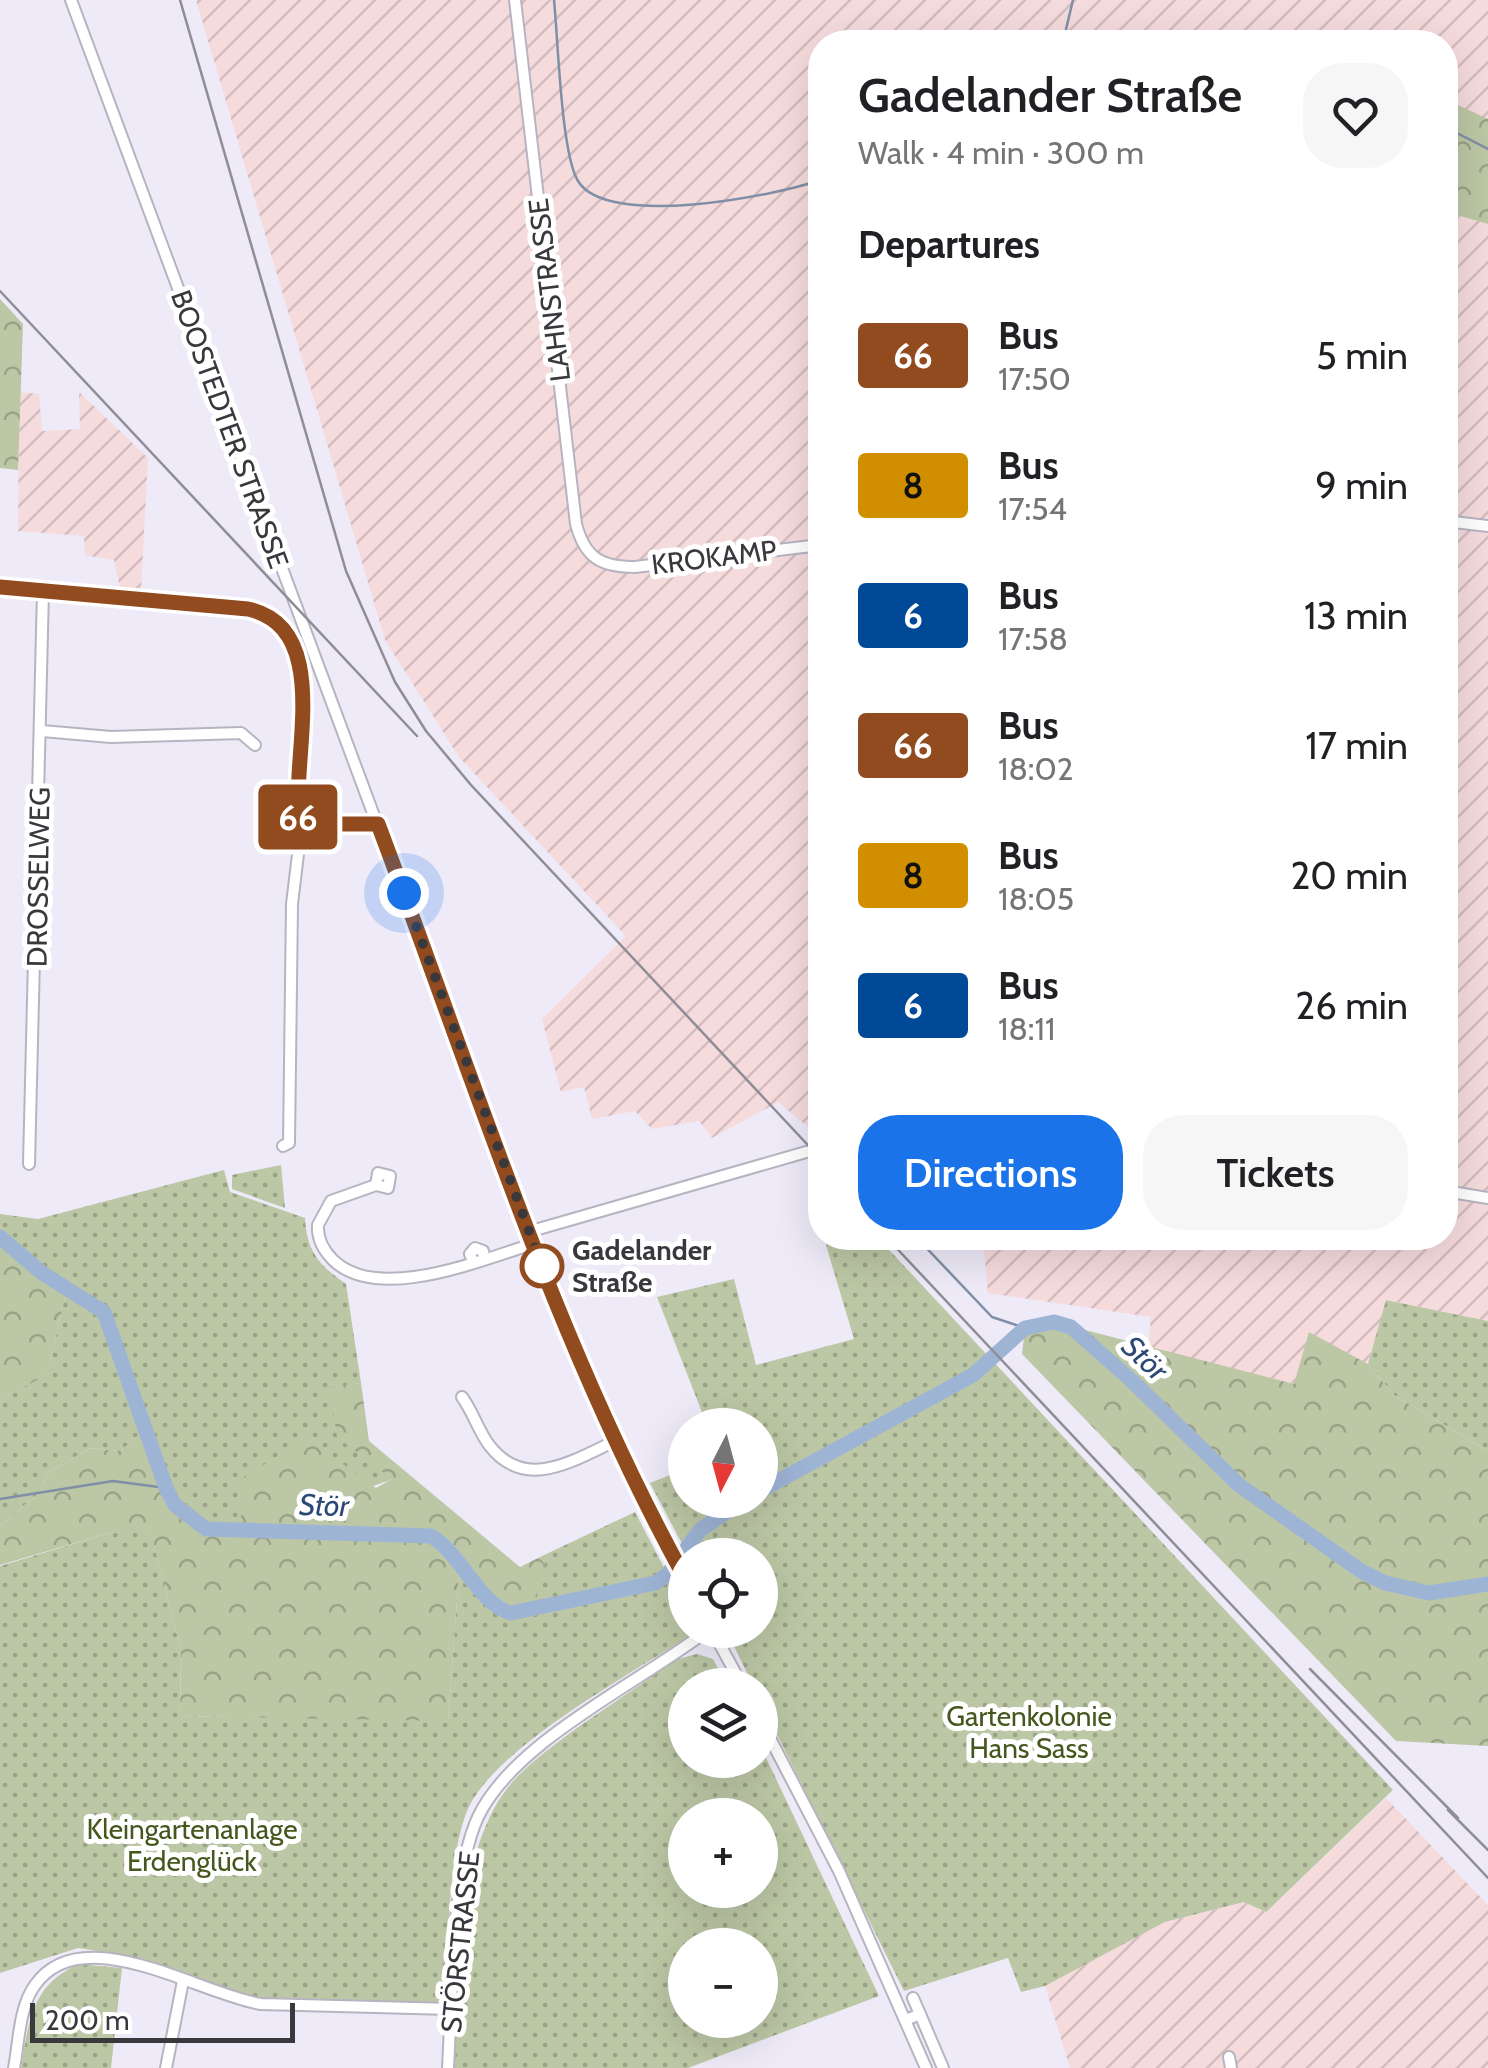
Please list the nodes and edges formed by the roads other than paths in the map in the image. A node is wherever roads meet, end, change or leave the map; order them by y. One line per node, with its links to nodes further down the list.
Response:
1 (71, 0): 12 (street, BOOSTEDTER STRASSE)
2 (516, 0): 6 (street, LAHNSTRASSE)
3 (1458, 523): 4 (street)
4 (1488, 526)
5 (808, 545): 6 (street, KROKAMP)
6 (608, 567)
7 (0, 587): 8 (street)
8 (43, 591): 9 (street, DROSSELWEG); 11 (street)
9 (42, 731): 10 (street); 15 (street, DROSSELWEG)
10 (255, 745)
11 (302, 821): 12 (street); 13 (street)
12 (378, 824): 19 (street, BOOSTEDTER STRASSE)
13 (283, 1146)
14 (808, 1151): 19 (street)
15 (29, 1164)
16 (376, 1185): 20 (street)
17 (1458, 1193): 18 (street)
18 (1488, 1198)
19 (528, 1232): 20 (street, BOOSTEDTER STRASSE)
20 (532, 1244): 22 (street, BOOSTEDTER STRASSE)
21 (462, 1397): 22 (street)
22 (615, 1441): 23 (street, BOOSTEDTER STRASSE)
23 (668, 1546)
24 (684, 1648): 28 (street, STÖRSTRASSE)
25 (778, 1754): 30 (street)
26 (184, 1981): 28 (street); 31 (street); 32 (street)
27 (913, 1998): 29 (street)
28 (451, 2008): 33 (street, STÖRSTRASSE)
29 (920, 2014): 30 (street); 35 (street)
30 (906, 2020): 34 (street)
31 (14, 2068)
32 (166, 2068)
33 (448, 2068)
34 (926, 2068)
35 (943, 2068)

